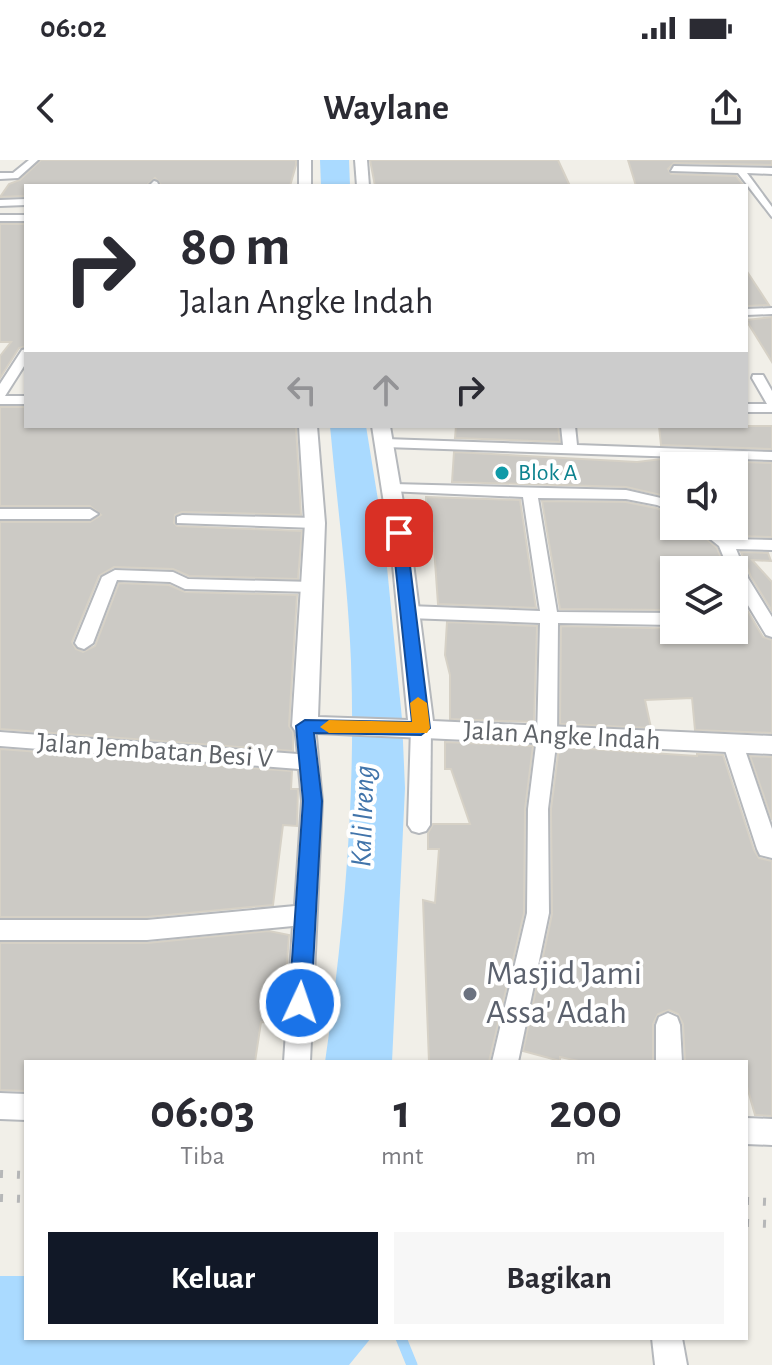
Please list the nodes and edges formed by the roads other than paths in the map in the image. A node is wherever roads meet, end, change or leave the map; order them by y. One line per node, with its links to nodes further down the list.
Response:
1 (305, 160): 9 (street)
2 (361, 160): 10 (street)
3 (30, 163): 4 (street); 8 (street)
4 (0, 166)
5 (674, 169): 6 (street)
6 (740, 170): 7 (street); 14 (street)
7 (772, 171)
8 (0, 176)
9 (305, 184)
10 (363, 184)
11 (24, 202): 12 (street)
12 (0, 203)
13 (748, 203): 14 (street)
14 (768, 204): 15 (street)
15 (772, 214)
16 (0, 218): 17 (street)
17 (24, 218)
18 (772, 311): 19 (street)
19 (748, 312)
20 (24, 356): 22 (street)
21 (759, 377): 25 (street)
22 (0, 394)
23 (0, 400): 24 (street)
24 (24, 400)
25 (772, 405): 26 (street)
26 (748, 408)
27 (308, 428): 38 (street)
28 (568, 428): 30 (street)
29 (383, 434): 30 (street); 32 (street)
30 (571, 450): 31 (street)
31 (772, 456)
32 (393, 488): 33 (street); 43 (street)
33 (530, 493): 34 (street); 44 (street)
34 (660, 500)
35 (0, 514): 36 (street)
36 (90, 514)
37 (182, 520): 38 (street)
38 (315, 523): 42 (street)
39 (721, 540): 40 (street)
40 (726, 544): 41 (street); 46 (street)
41 (772, 545)
42 (313, 587): 47 (street); 48 (street)
43 (408, 612): 44 (street); 49 (street)
44 (549, 615): 45 (street); 50 (street)
45 (660, 620)
46 (772, 631)
47 (84, 643)
48 (314, 726): 49 (street, Jalan Angke Indah); 54 (street)
49 (413, 728): 50 (street, Jalan Angke Indah); 55 (street)
50 (547, 737): 52 (street, Jalan Angke Indah); 61 (street)
51 (0, 739): 54 (street, Jalan Jembatan Besi V)
52 (733, 744): 53 (street, Jalan Angke Indah); 56 (street)
53 (772, 745)
54 (310, 762): 57 (street)
55 (419, 825)
56 (772, 849)
57 (305, 915): 58 (street); 60 (street)
58 (0, 930)
59 (668, 1025): 62 (street)
60 (297, 1060)
61 (505, 1060)
62 (669, 1060)
63 (0, 1106): 64 (street)
64 (24, 1107)
65 (748, 1131): 66 (street)
66 (772, 1132)
67 (667, 1340): 68 (street)
68 (671, 1365)

